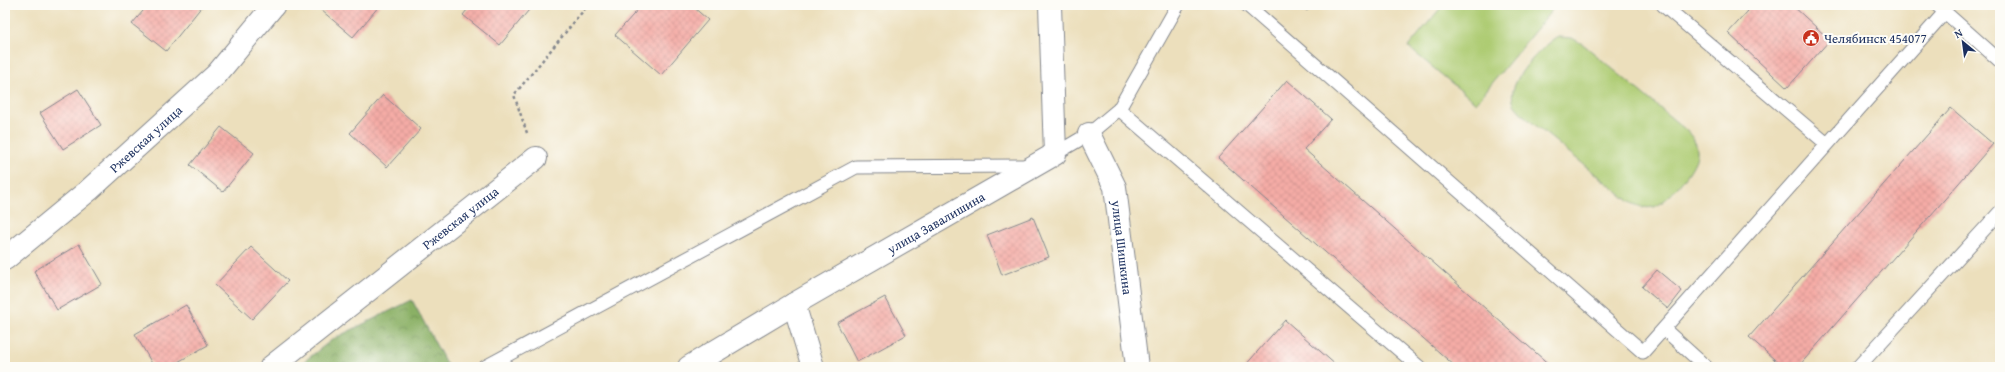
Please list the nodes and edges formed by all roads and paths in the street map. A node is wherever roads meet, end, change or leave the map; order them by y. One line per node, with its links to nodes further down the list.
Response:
1 (274, 5): 16 (street, Ржевская улица)
2 (588, 5): 13 (path)
3 (1050, 5): 12 (street)
4 (1178, 5): 9 (lane)
5 (1247, 5): 18 (lane)
6 (1663, 5): 11 (lane)
7 (1941, 8): 8 (lane); 11 (lane)
8 (2000, 61)
9 (1119, 109): 10 (lane); 24 (lane)
10 (1089, 134): 12 (lane); 23 (street, улица Шишкина)
11 (1826, 144): 18 (lane)
12 (1055, 154): 14 (street, улица Завалишина)
13 (536, 158): 19 (street, Ржевская улица)
14 (1034, 166): 17 (street, улица Завалишина); 20 (lane)
15 (2000, 212): 26 (lane)
16 (5, 259)
17 (794, 304): 21 (street, улица Завалишина); 22 (street)
18 (1664, 329): 25 (lane)
19 (271, 367)
20 (485, 367)
21 (689, 367)
22 (814, 367)
23 (1137, 367)
24 (1419, 367)
25 (1706, 367)
26 (1858, 367)

